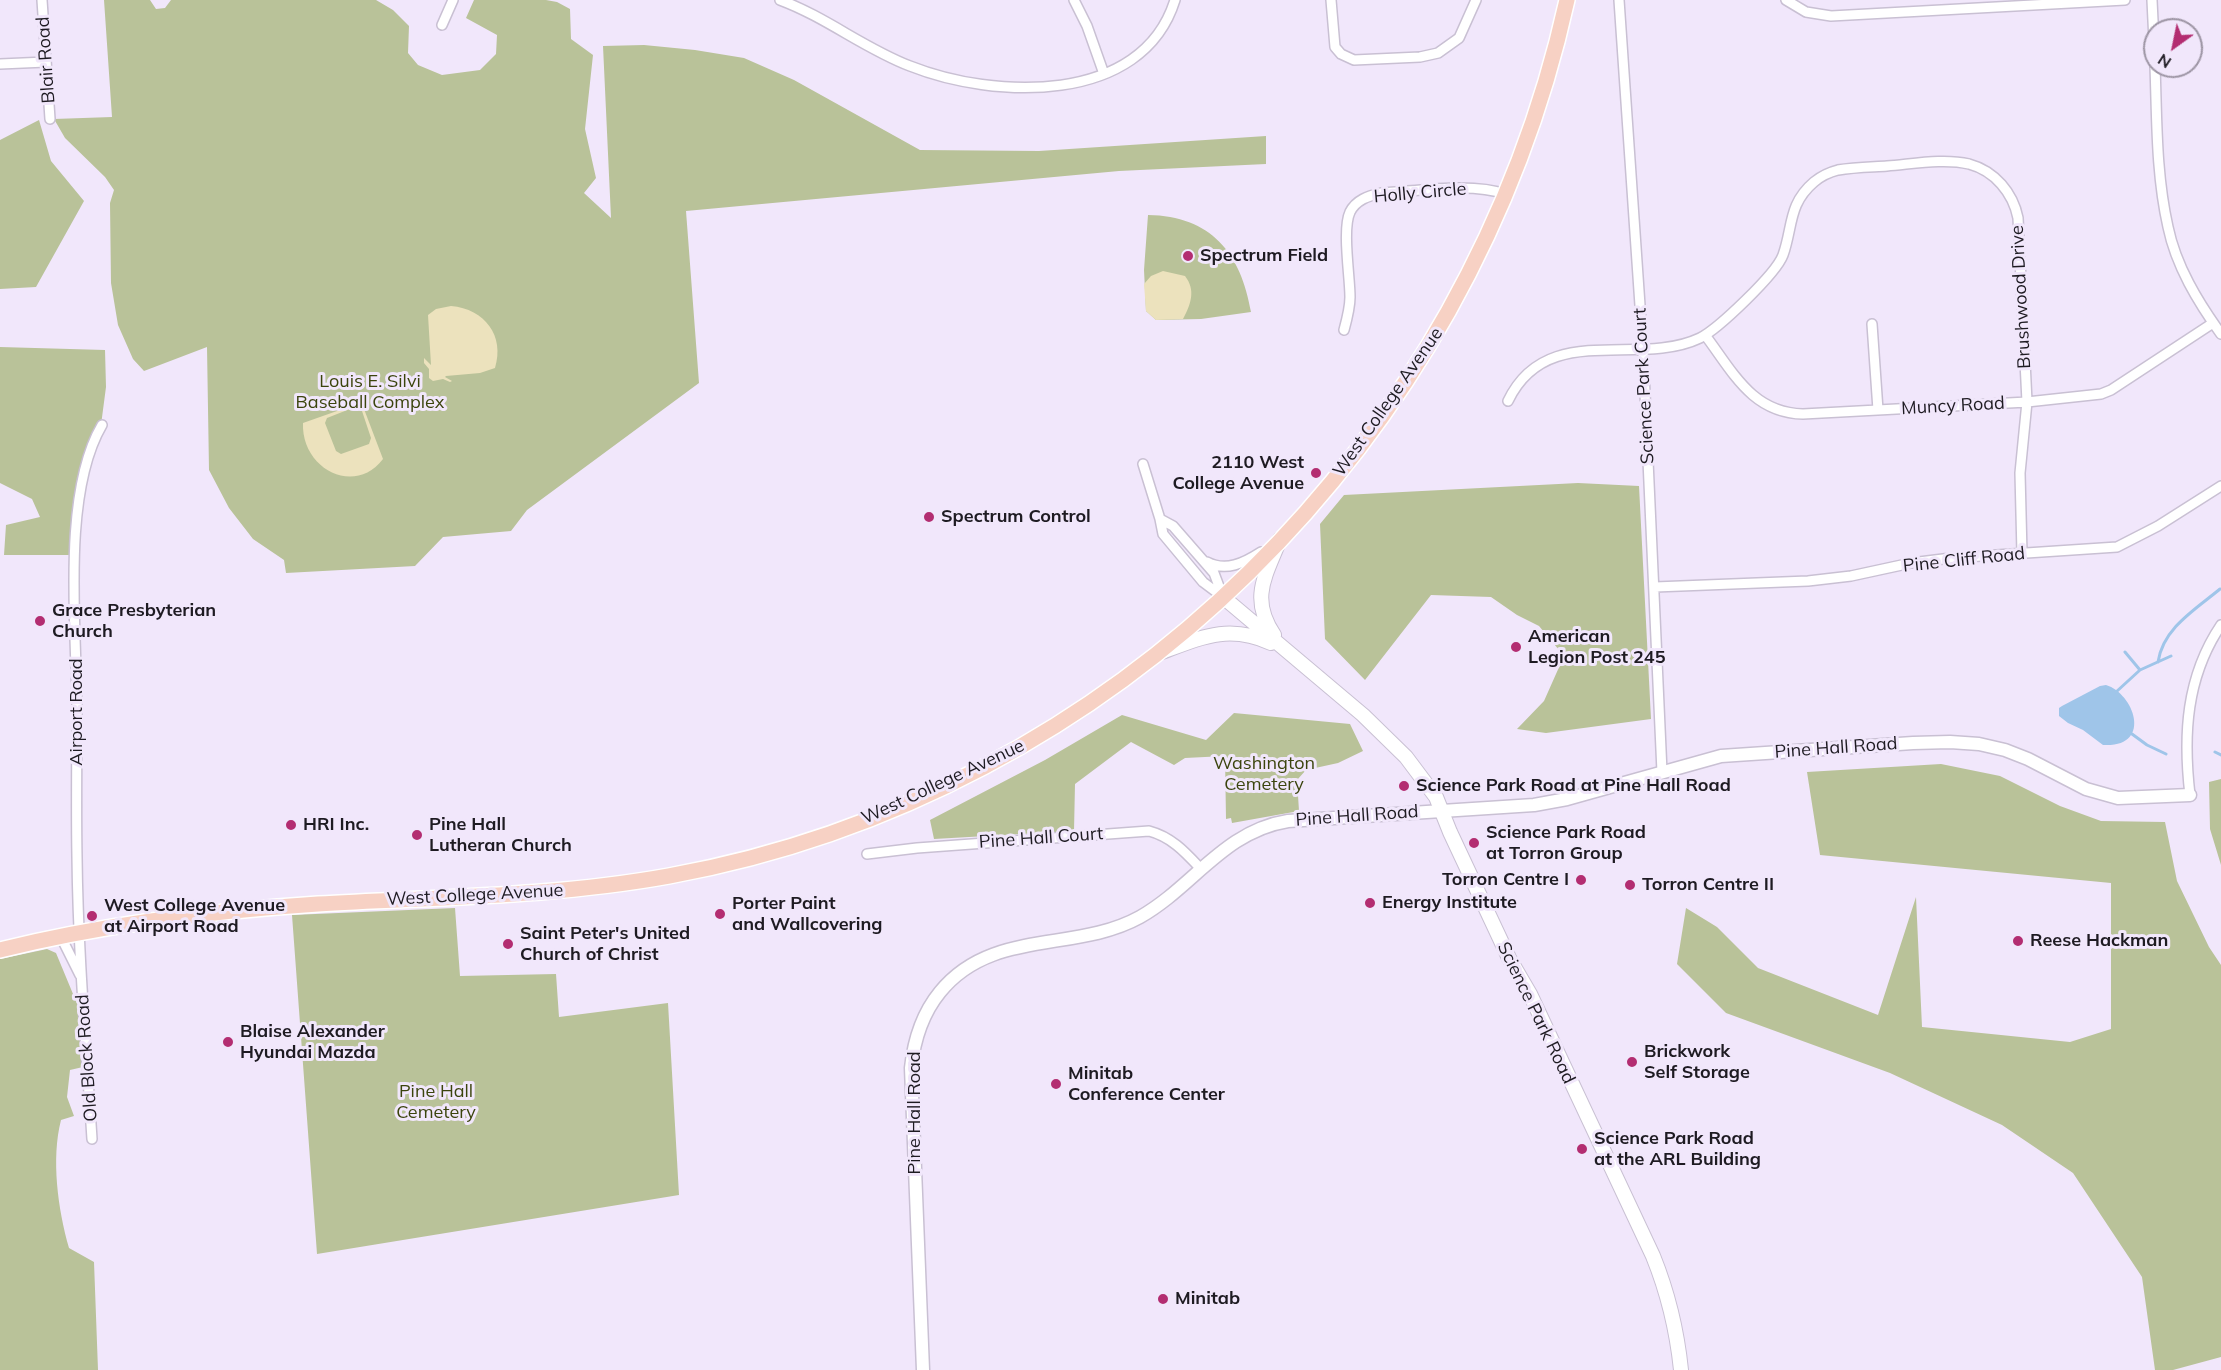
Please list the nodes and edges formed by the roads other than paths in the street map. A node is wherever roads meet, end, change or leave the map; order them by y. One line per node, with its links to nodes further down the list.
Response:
1 (42, 0): 15 (street, Blair Road)
2 (453, 0): 14 (street)
3 (780, 0): 17 (street)
4 (1074, 0): 17 (street)
5 (1175, 0): 17 (street)
6 (1331, 0): 7 (street)
7 (1476, 0)
8 (1567, 0): 20 (main road, West College Avenue)
9 (1619, 0): 26 (street, Science Park Court)
10 (1786, 0): 11 (street)
11 (2125, 0)
12 (2152, 0): 13 (street)
13 (2153, 18)
14 (442, 25)
15 (46, 62): 16 (street); 19 (street, Blair Road)
16 (0, 64)
17 (1104, 74)
18 (2156, 78): 21 (street)
19 (50, 119)
20 (1505, 194): 23 (street, Holly Circle); 34 (main road, West College Avenue)
21 (2213, 323): 24 (street); 28 (street, Muncy Road)
22 (1872, 324): 29 (street)
23 (1344, 330)
24 (2221, 334)
25 (1705, 336): 26 (street, Brushwood Drive); 28 (street, Brushwood Drive); 29 (street, Muncy Road)
26 (1643, 349): 27 (street, Brushwood Drive); 37 (street, Science Park Court)
27 (1508, 401)
28 (2027, 402): 29 (street, Muncy Road); 35 (street, Brushwood Drive)
29 (1878, 410)
30 (102, 425): 47 (street, Airport Road)
31 (1143, 464): 33 (street)
32 (2221, 486): 35 (street, Pine Cliff Road)
33 (1160, 519): 36 (street); 38 (street)
34 (1280, 539): 36 (street); 38 (main road, West College Avenue); 40 (main road)
35 (2022, 554): 37 (street, Pine Cliff Road)
36 (1202, 560): 38 (street)
37 (1654, 587): 42 (street, Science Park Court)
38 (1223, 597): 40 (main road, Science Park Road); 41 (main road, West College Avenue)
39 (2221, 625): 43 (street)
40 (1287, 651): 41 (main road); 44 (main road, Science Park Road)
41 (1162, 652): 47 (main road, West College Avenue)
42 (1662, 772): 43 (street, Pine Hall Road); 44 (street, Pine Hall Road)
43 (2190, 795)
44 (1443, 812): 46 (street, Pine Hall Road); 53 (main road, Science Park Road)
45 (867, 854): 46 (street, Pine Hall Court)
46 (1201, 869): 52 (street, Pine Hall Road)
47 (80, 931): 48 (main road, West College Avenue); 50 (street, Old Block Road)
48 (60, 935): 49 (main road, West College Avenue); 50 (street, Old Block Road)
49 (0, 950)
50 (81, 977): 51 (street, Old Block Road)
51 (92, 1138)
52 (923, 1370)
53 (1681, 1370)

